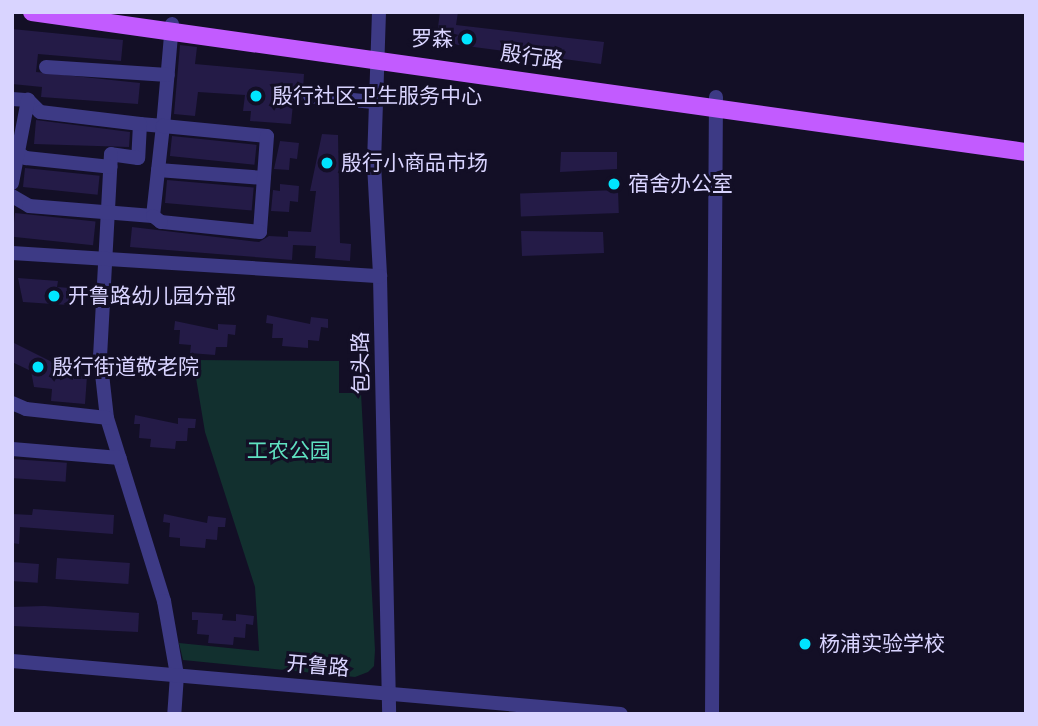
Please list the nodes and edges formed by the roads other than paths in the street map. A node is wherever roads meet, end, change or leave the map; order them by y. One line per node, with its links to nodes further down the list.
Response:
1 (32, 12): 4 (main road, 殷行路)
2 (99, 12): 4 (main road, 殷行路)
3 (379, 12): 5 (street, 包头路)
4 (172, 28): 5 (main road, 殷行路); 5 (main road, 殷行路); 7 (street)
5 (375, 52): 11 (street, 包头路); 12 (main road, 殷行路)
6 (46, 66): 7 (street)
7 (168, 75): 14 (street)
8 (310, 96): 11 (street)
9 (12, 99): 10 (street)
10 (28, 100): 13 (street); 16 (street)
11 (374, 102): 27 (street, 包头路)
12 (715, 102): 15 (main road, 殷行路); 17 (main road, 殷行路); 38 (street)
13 (139, 124): 14 (street); 18 (street)
14 (163, 126): 19 (street); 20 (street)
15 (1026, 139)
16 (16, 152): 18 (street); 21 (street)
17 (1026, 152)
18 (111, 167): 23 (street)
19 (158, 170): 20 (street); 24 (street)
20 (264, 178): 24 (street)
21 (12, 183)
22 (12, 196): 23 (street)
23 (107, 210): 24 (street); 26 (street)
24 (153, 216)
25 (12, 253): 26 (street)
26 (104, 259): 27 (street); 29 (street)
27 (380, 276): 34 (street, 包头路)
28 (12, 403): 29 (street)
29 (107, 418): 31 (street)
30 (12, 450): 31 (street)
31 (121, 458): 33 (street)
32 (12, 661): 33 (street, 开鲁路)
33 (177, 675): 34 (street, 开鲁路); 35 (street)
34 (390, 693): 36 (street, 包头路); 37 (street, 开鲁路)
35 (174, 714)
36 (388, 714)
37 (621, 714)
38 (712, 714)

